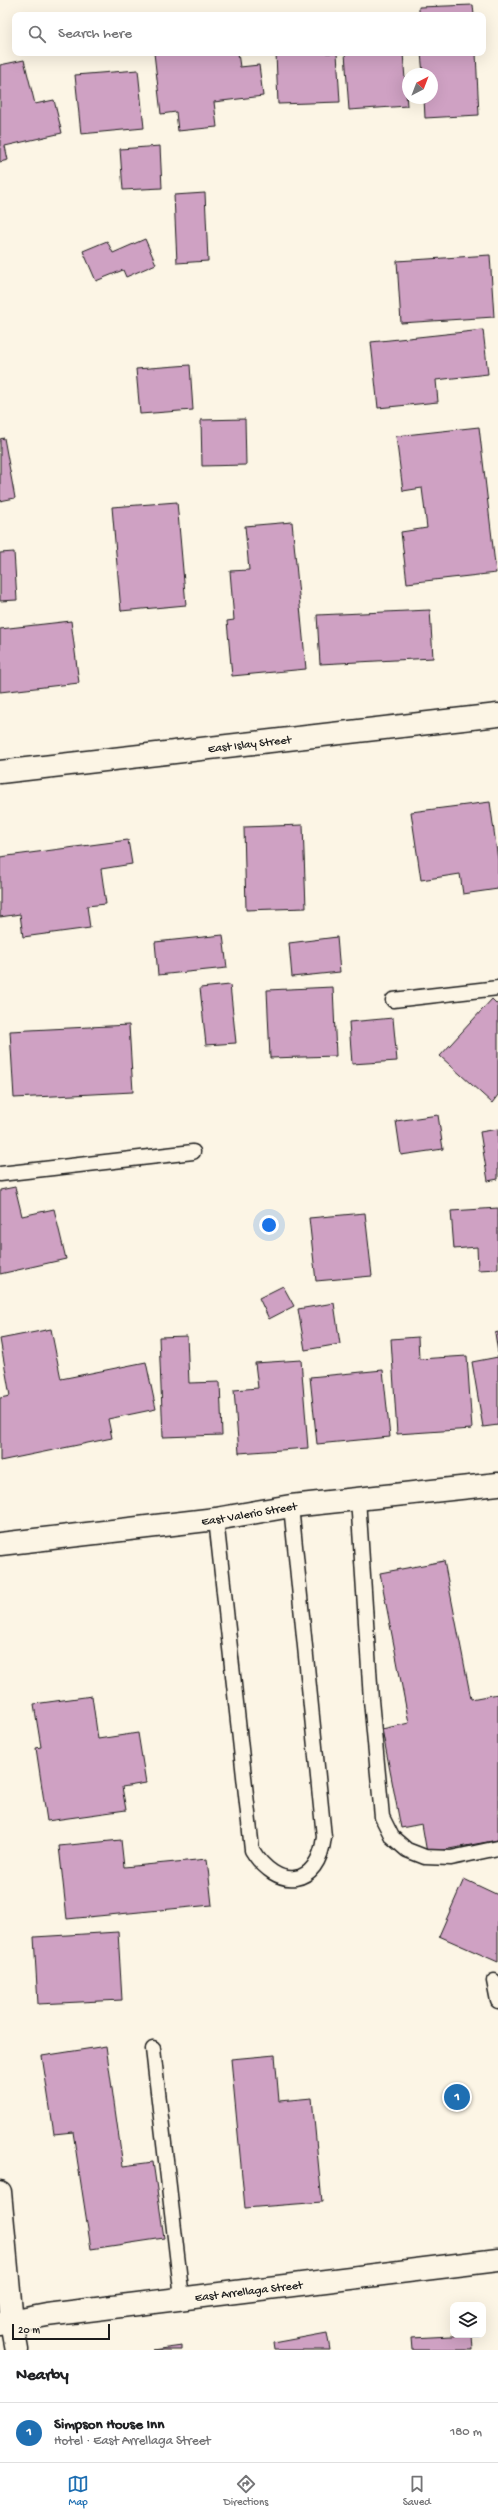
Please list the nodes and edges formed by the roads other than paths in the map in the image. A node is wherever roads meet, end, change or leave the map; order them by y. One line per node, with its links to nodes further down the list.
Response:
1 (498, 715): 2 (street, East Islay Street)
2 (0, 772)
3 (498, 988): 4 (lane)
4 (393, 1000)
5 (193, 1152): 6 (lane)
6 (0, 1174)
7 (498, 1484): 8 (street, East Valerio Street)
8 (358, 1498): 9 (street, East Valerio Street); 12 (lane)
9 (291, 1506): 10 (street, East Valerio Street); 10 (lane)
10 (216, 1519): 11 (street, East Valerio Street)
11 (0, 1544)
12 (498, 1848)
13 (494, 1981): 14 (lane)
14 (498, 2001)
15 (153, 2049): 18 (lane)
16 (0, 2192): 19 (street)
17 (498, 2260): 18 (street, East Arrellaga Street)
18 (182, 2298): 19 (street, East Arrellaga Street)
19 (6, 2323): 20 (street)
20 (17, 2350)

